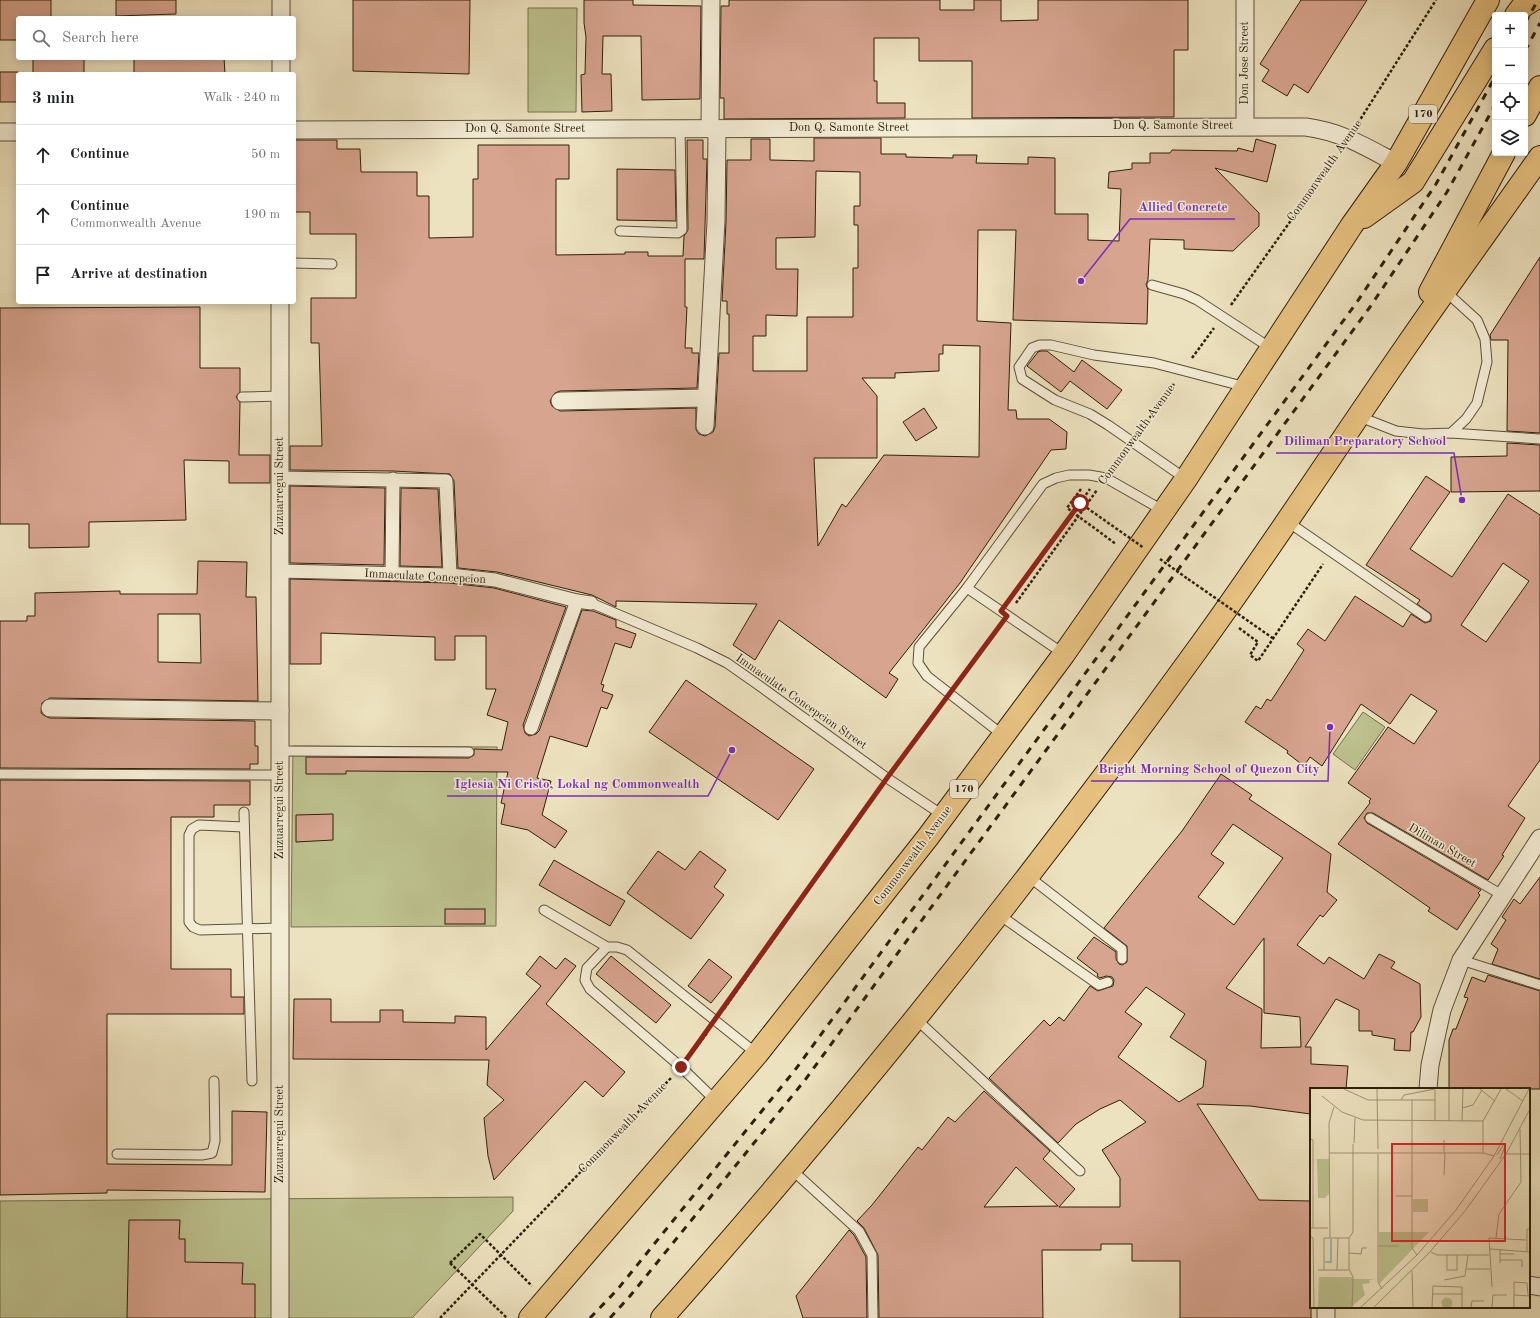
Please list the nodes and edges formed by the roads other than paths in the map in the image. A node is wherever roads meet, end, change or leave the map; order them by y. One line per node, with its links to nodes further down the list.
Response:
1 (281, 0): 7 (street)
2 (711, 0): 15 (street)
3 (1245, 0): 13 (street, Don Jose Street)
4 (1488, 0): 21 (main road, Commonwealth Avenue / 170)
5 (1533, 0): 6 (main road)
6 (1518, 12)
7 (281, 16)
8 (1492, 54): 22 (main road)
9 (281, 60): 10 (street)
10 (281, 72)
11 (1540, 87): 12 (main road)
12 (1528, 109)
13 (1245, 126): 15 (street, Don Q. Samonte Street); 21 (street, Don Q. Samonte Street)
14 (680, 128): 15 (street, Don Q. Samonte Street); 16 (street, Don Q. Samonte Street); 23 (lane)
15 (714, 129): 33 (street)
16 (296, 130)
17 (0, 132): 18 (street)
18 (16, 132)
19 (1503, 156): 27 (main road)
20 (1540, 157): 27 (main road)
21 (1396, 162): 22 (main road, Commonwealth Avenue / 170)
22 (1352, 225): 29 (main road, Commonwealth Avenue / 170)
23 (620, 230)
24 (296, 263): 25 (lane)
25 (332, 264)
26 (1152, 285): 29 (lane)
27 (1440, 288): 35 (main road); 37 (lane)
28 (280, 304): 31 (street, Zuzuarregui Street)
29 (1272, 349): 30 (main road, Commonwealth Avenue / 170)
30 (1247, 388): 41 (main road, Commonwealth Avenue / 170); 41 (lane)
31 (280, 396): 32 (lane); 39 (street, Zuzuarregui Street)
32 (242, 397)
33 (705, 398): 34 (street); 36 (street)
34 (560, 401)
35 (1360, 417): 37 (lane); 43 (main road)
36 (705, 426)
37 (1451, 433): 38 (lane)
38 (1540, 439)
39 (280, 478): 40 (street); 44 (street, Zuzuarregui Street)
40 (393, 479): 45 (street); 46 (street)
41 (1186, 479): 42 (main road, Commonwealth Avenue / 170)
42 (1164, 511): 47 (lane); 51 (main road, Commonwealth Avenue / 170)
43 (1288, 522): 50 (lane); 65 (main road)
44 (280, 571): 45 (street, Immaculate Concepcion); 53 (street, Zuzuarregui Street)
45 (392, 574): 46 (street, Immaculate Concepcion)
46 (450, 575): 48 (street, Immaculate Concepcion)
47 (966, 588): 51 (lane); 55 (lane)
48 (577, 601): 49 (street, Immaculate Concepcion); 54 (street)
49 (591, 603): 61 (lane, Immaculate Concepcion Street)
50 (1426, 617)
51 (1064, 654): 55 (main road, Commonwealth Avenue / 170)
52 (50, 708): 53 (street)
53 (280, 712): 56 (street, Zuzuarregui Street)
54 (531, 728)
55 (1004, 736): 61 (main road, Commonwealth Avenue / 170)
56 (280, 751): 57 (lane); 59 (street, Zuzuarregui Street)
57 (469, 752)
58 (0, 774): 59 (lane)
59 (280, 776): 70 (street, Zuzuarregui Street)
60 (244, 812): 63 (lane)
61 (944, 816): 77 (main road, Commonwealth Avenue / 170)
62 (1370, 818): 66 (lane, Diliman Street)
63 (244, 827): 69 (lane); 69 (lane)
64 (1540, 838): 66 (street)
65 (1028, 876): 68 (main road); 72 (lane)
66 (1502, 895): 73 (street)
67 (544, 910): 71 (lane)
68 (998, 914): 74 (lane); 76 (main road)
69 (247, 927): 70 (lane); 79 (lane)
70 (280, 928): 87 (street, Zuzuarregui Street)
71 (607, 947): 77 (lane); 81 (lane)
72 (1122, 959)
73 (1461, 960): 75 (lane); 80 (street)
74 (1108, 982)
75 (1540, 985)
76 (916, 1019): 83 (main road); 84 (lane)
77 (757, 1054): 81 (main road, Commonwealth Avenue / 170)
78 (214, 1081): 82 (lane)
79 (252, 1081)
80 (1428, 1088)
81 (717, 1102): 88 (main road, Commonwealth Avenue / 170)
82 (117, 1154)
83 (791, 1169): 89 (main road); 90 (lane)
84 (1080, 1171)
85 (1530, 1285): 86 (street)
86 (1540, 1287)
87 (280, 1318)
88 (530, 1318)
89 (662, 1318)
90 (872, 1318)

